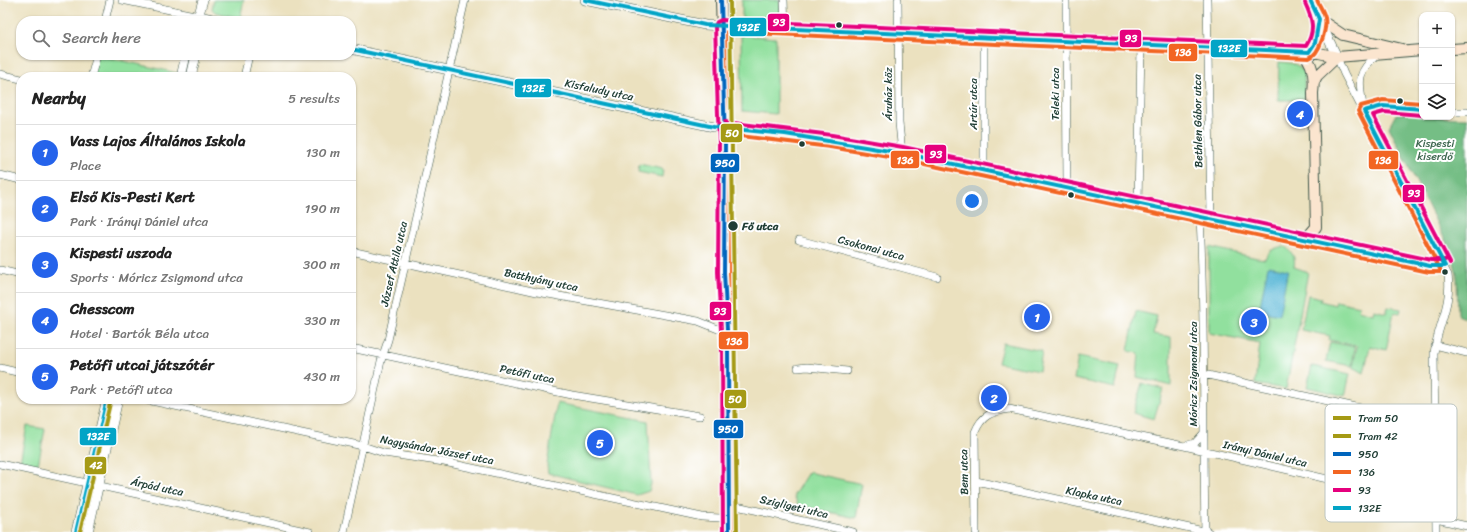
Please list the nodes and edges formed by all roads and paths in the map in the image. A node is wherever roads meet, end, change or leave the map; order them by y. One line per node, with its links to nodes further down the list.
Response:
1 (110, 0): 12 (street)
2 (122, 0): 13 (street)
3 (203, 0): 14 (street)
4 (464, 0): 34 (street, József Attila utca)
5 (585, 0): 16 (street)
6 (721, 0): 16 (main road)
7 (784, 0): 17 (street)
8 (898, 0): 18 (street, Áruház köz)
9 (1066, 0): 20 (street, Teleki utca)
10 (1207, 0): 22 (street, Bethlen Gábor utca)
11 (1310, 0): 15 (street)
12 (106, 16)
13 (186, 16)
14 (199, 16)
15 (1319, 19): 26 (main road); 27 (main road); 29 (street)
16 (721, 26): 17 (main road); 46 (main road)
17 (785, 29): 18 (main road)
18 (899, 34): 19 (main road); 47 (street, Áruház köz)
19 (984, 38): 20 (main road); 48 (street, Artúr utca)
20 (1066, 43): 21 (main road); 51 (street, Teleki utca)
21 (1141, 46): 22 (main road); 52 (street)
22 (1208, 48): 27 (main road); 54 (street, Bethlen Gábor utca)
23 (1467, 48): 24 (main road)
24 (1455, 49)
25 (356, 50): 34 (street, Kisfaludy utca)
26 (1414, 50): 28 (main road)
27 (1306, 52): 29 (main road); 41 (main road)
28 (1380, 52): 29 (main road); 43 (street)
29 (1337, 57): 41 (main road); 43 (street)
30 (95, 60): 35 (street)
31 (185, 60): 36 (street)
32 (195, 60): 37 (street)
33 (248, 60): 38 (street)
34 (448, 69): 46 (street, Kisfaludy utca); 58 (street, József Attila utca)
35 (92, 72)
36 (182, 72)
37 (192, 72)
38 (245, 72)
39 (0, 74): 40 (street)
40 (16, 78)
41 (1314, 82): 55 (main road)
42 (1419, 109): 43 (street)
43 (1364, 111): 59 (street)
44 (1455, 112): 45 (street)
45 (1467, 112)
46 (724, 128): 47 (main road); 63 (main road)
47 (902, 153): 48 (main road)
48 (984, 171): 51 (main road)
49 (0, 175): 50 (street)
50 (16, 179)
51 (1067, 188): 52 (main road)
52 (1138, 203): 53 (main road)
53 (1200, 216): 54 (main road); 72 (street, Móricz Zsigmond utca)
54 (1211, 218): 55 (main road)
55 (1301, 237): 59 (street)
56 (799, 240): 62 (street, Csokonai utca)
57 (356, 251): 58 (street, Batthyány utca)
58 (406, 262): 63 (street, Batthyány utca); 67 (street, József Attila utca)
59 (1445, 266): 64 (street)
60 (0, 270): 61 (street)
61 (16, 274)
62 (937, 277)
63 (727, 329): 89 (main road)
64 (1435, 345): 66 (street); 77 (street)
65 (356, 349): 67 (street, Petőfi utca)
66 (1467, 353)
67 (383, 355): 79 (street, Petőfi utca); 81 (street, József Attila utca)
68 (0, 368): 71 (street)
69 (798, 368): 70 (street)
70 (847, 371)
71 (16, 372)
72 (1203, 374): 76 (street); 80 (street, Móricz Zsigmond utca)
73 (106, 404): 87 (street)
74 (117, 404): 88 (street)
75 (166, 404): 81 (street, Nagysándor József utca)
76 (1342, 404)
77 (1435, 404)
78 (986, 414): 82 (street, Irányi Dániel utca); 86 (street, Bem utca)
79 (700, 416)
80 (1203, 434): 82 (street); 83 (street, Móricz Zsigmond utca)
81 (363, 446): 89 (street, Nagysándor József utca); 95 (street, József Attila utca)
82 (1184, 446): 83 (street, Irányi Dániel utca)
83 (1204, 452): 85 (street, Irányi Dániel utca); 99 (street, Móricz Zsigmond utca)
84 (0, 464): 87 (street, Árpád utca)
85 (1325, 479)
86 (976, 481): 98 (street, Bem utca); 99 (street, Klapka utca)
87 (87, 483): 88 (street, Árpád utca); 92 (street)
88 (99, 485): 93 (street); 94 (street, Árpád utca)
89 (729, 511): 96 (main road); 97 (street, Szigligeti utca)
90 (1449, 522): 91 (street)
91 (1467, 526)
92 (76, 532)
93 (88, 532)
94 (310, 532)
95 (344, 532)
96 (729, 532)
97 (853, 532)
98 (976, 532)
99 (1206, 532)

